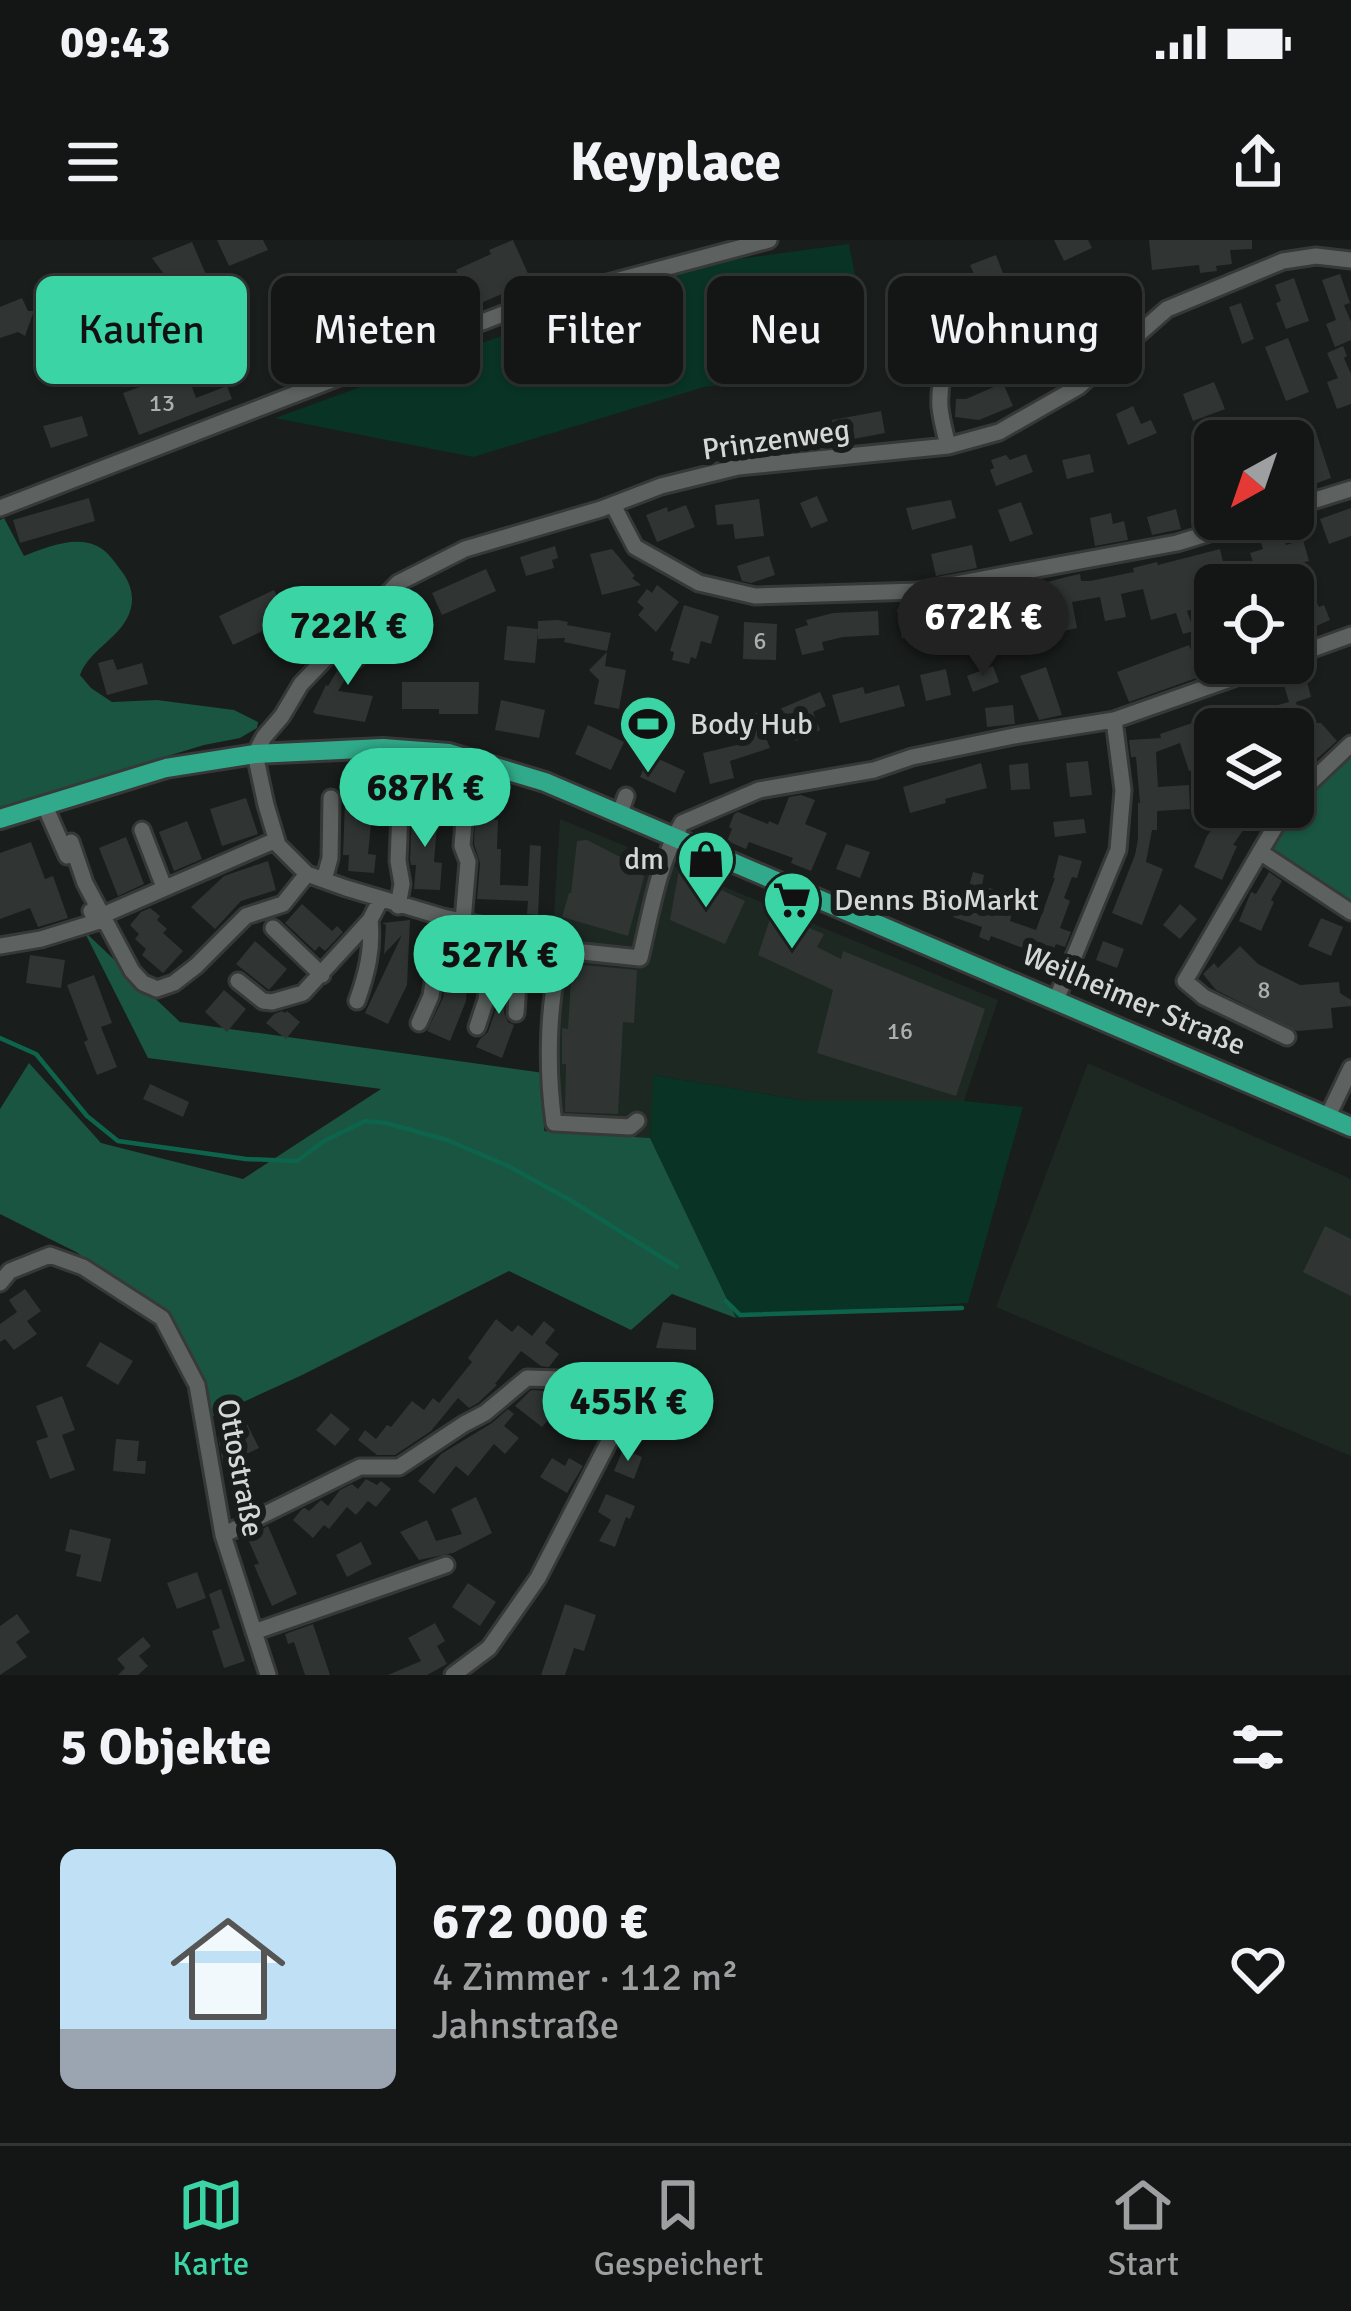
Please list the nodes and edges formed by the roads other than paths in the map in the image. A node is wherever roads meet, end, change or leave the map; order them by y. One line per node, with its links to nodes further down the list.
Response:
1 (769, 240): 8 (street)
2 (1351, 260): 4 (street, Prinzenweg)
3 (942, 384): 4 (street)
4 (948, 446): 7 (street, Prinzenweg)
5 (1351, 489): 6 (street)
6 (1314, 498)
7 (613, 505): 9 (street); 15 (street, Prinzenweg)
8 (0, 508)
9 (1194, 538)
10 (1351, 635): 11 (street)
11 (1314, 648)
12 (1216, 684): 13 (street)
13 (1114, 720): 24 (street); 43 (street)
14 (1351, 744): 16 (street)
15 (255, 754): 18 (main road, Weilheimer Straße); 24 (main road, Weilheimer Straße); 25 (street)
16 (1314, 779)
17 (331, 798): 28 (street)
18 (44, 804): 20 (main road, Weilheimer Straße); 39 (street)
19 (400, 812): 31 (street)
20 (0, 819)
21 (464, 822): 36 (street)
22 (1275, 828): 27 (street)
23 (142, 830): 29 (street)
24 (674, 836): 43 (main road, Weilheimer Straße); 50 (street)
25 (276, 840): 28 (street); 29 (street)
26 (71, 842): 33 (street)
27 (1260, 852): 32 (street); 47 (street)
28 (316, 877): 30 (street); 33 (street)
29 (164, 887): 33 (street)
30 (381, 898): 31 (street); 35 (street)
31 (398, 906): 34 (street)
32 (1351, 913)
33 (101, 916)
34 (442, 917): 36 (street); 45 (street)
35 (370, 920): 40 (street); 42 (street)
36 (463, 921): 38 (street)
37 (273, 928): 40 (street)
38 (492, 928): 44 (street); 46 (street)
39 (0, 946)
40 (322, 975): 41 (street)
41 (238, 981)
42 (357, 1000)
43 (1056, 1000): 49 (main road, Weilheimer Straße)
44 (516, 1013)
45 (419, 1023)
46 (477, 1027)
47 (1287, 1037)
48 (1351, 1068): 49 (street)
49 (1328, 1116): 51 (main road, Weilheimer Straße)
50 (637, 1121)
51 (1351, 1126)
52 (0, 1283): 53 (street, Ottostraße)
53 (223, 1535): 55 (street, Ottostraße); 57 (street)
54 (446, 1564): 55 (street)
55 (254, 1631): 56 (street, Ottostraße)
56 (268, 1675)
57 (453, 1675)

